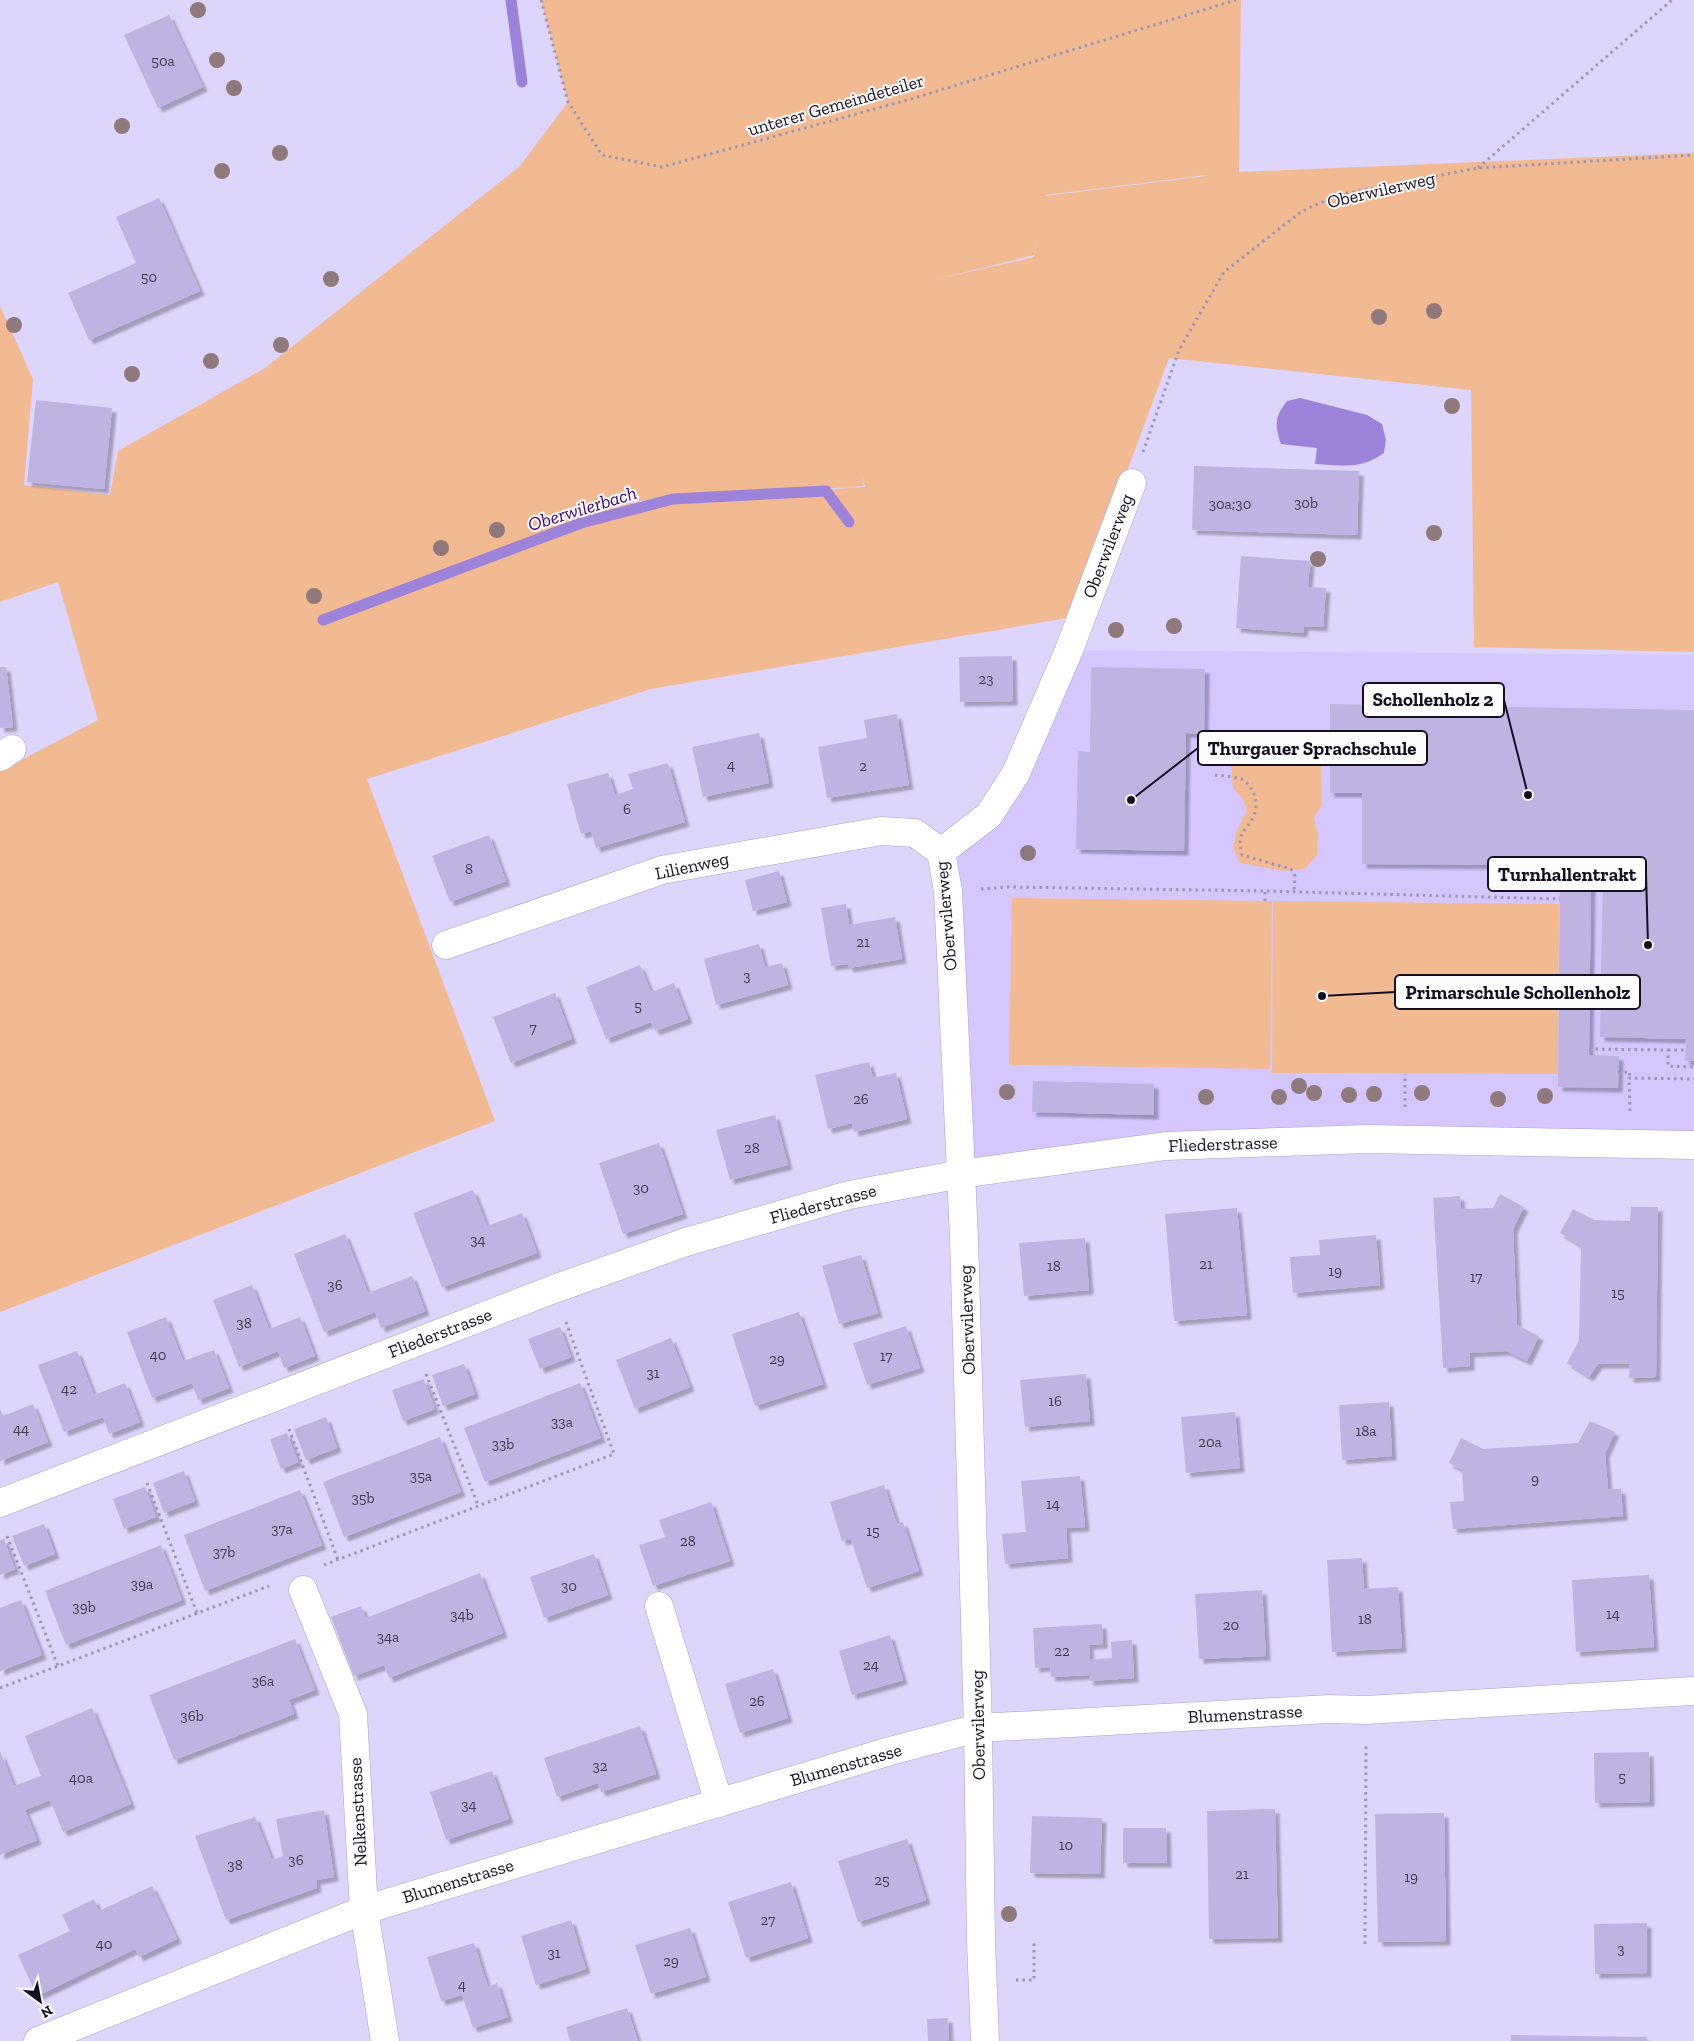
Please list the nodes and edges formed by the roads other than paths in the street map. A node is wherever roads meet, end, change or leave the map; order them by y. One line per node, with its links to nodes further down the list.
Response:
1 (1132, 483): 2 (street, Oberwilerweg)
2 (941, 852): 3 (street, Lilienweg); 5 (street, Oberwilerweg)
3 (446, 945)
4 (1694, 1145): 5 (street, Fliederstrasse)
5 (961, 1174): 6 (street, Fliederstrasse); 10 (street, Oberwilerweg)
6 (2, 1515)
7 (303, 1590): 12 (street, Nelkenstrasse)
8 (659, 1606): 11 (street)
9 (1694, 1691): 10 (street, Blumenstrasse)
10 (978, 1728): 11 (street, Blumenstrasse); 15 (street, Oberwilerweg)
11 (719, 1803): 12 (street, Blumenstrasse)
12 (364, 1910): 13 (street, Blumenstrasse); 14 (street, Nelkenstrasse)
13 (38, 2041)
14 (385, 2041)
15 (985, 2041)

